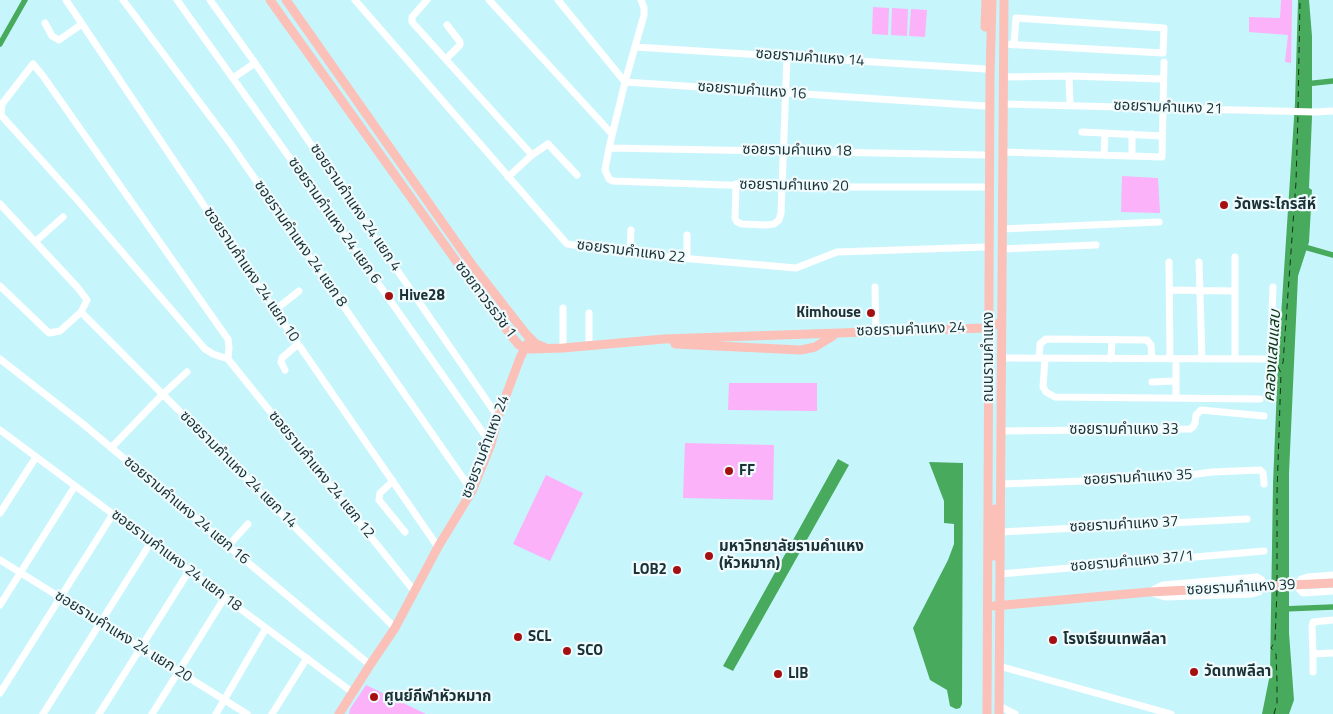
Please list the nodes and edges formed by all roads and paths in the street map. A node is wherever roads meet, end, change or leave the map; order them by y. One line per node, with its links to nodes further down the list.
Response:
1 (66, 0): 17 (street, ซอยรามคำแหง 24 แยก 10)
2 (123, 0): 130 (street, ซอยรามคำแหง 24 แยก 8)
3 (177, 0): 31 (street, ซอยรามคำแหง 24 แยก 6)
4 (210, 0): 27 (street, ซอยรามคำแหง 24 แยก 4)
5 (270, 0): 23 (main road, ซอยถาวรธวัช 1)
6 (286, 0): 22 (main road, ซอยถาวรธวัช 1)
7 (354, 0): 53 (street, ซอยรามคำแหง 22)
8 (427, 0): 25 (street)
9 (489, 0): 42 (street)
10 (558, 0): 33 (street)
11 (641, 0): 21 (street)
12 (986, 0): 28 (main road, ถนนรามคำแหง)
13 (992, 0): 179 (main road, ถนนรามคำแหง)
14 (998, 0): 170 (main road, ถนนรามคำแหง)
15 (1004, 0): 19 (main road, ถนนรามคำแหง)
16 (45, 23): 17 (street)
17 (82, 24): 84 (street, ซอยรามคำแหง 24 แยก 10)
18 (447, 25): 25 (street)
19 (1003, 44): 20 (street); 30 (main road, ถนนรามคำแหง)
20 (1014, 45): 20 (street)
21 (635, 47): 24 (street, ซอยรามคำแหง 14); 33 (street)
22 (320, 50): 23 (main road); 74 (main road, ซอยถาวรธวัช 1)
23 (311, 56): 75 (main road, ซอยถาวรธวัช 1)
24 (787, 56): 28 (street, ซอยรามคำแหง 14); 34 (street)
25 (446, 59): 49 (street)
26 (1164, 62): 32 (street)
27 (255, 63): 31 (street); 120 (street, ซอยรามคำแหง 24 แยก 4)
28 (985, 69): 36 (main road, ถนนรามคำแหง)
29 (1069, 76): 30 (street); 32 (street); 37 (street)
30 (1003, 77): 35 (main road, ถนนรามคำแหง)
31 (233, 78): 123 (street, ซอยรามคำแหง 24 แยก 6)
32 (1163, 79): 38 (street)
33 (625, 82): 34 (street, ซอยรามคำแหง 16); 42 (street)
34 (785, 94): 36 (street, ซอยรามคำแหง 16); 46 (street)
35 (1003, 104): 37 (street, ซอยรามคำแหง 21); 47 (main road, ถนนรามคำแหง)
36 (984, 106): 50 (main road, ถนนรามคำแหง)
37 (1070, 106): 38 (street, ซอยรามคำแหง 21)
38 (1163, 109): 39 (street, ซอยรามคำแหง 21); 44 (street)
39 (1333, 111)
40 (1082, 132): 41 (street)
41 (1105, 133): 43 (street); 48 (street)
42 (612, 134): 45 (street)
43 (1132, 134): 44 (street); 51 (street)
44 (1162, 136): 51 (street)
45 (609, 148): 46 (street, ซอยรามคำแหง 18); 54 (street, ซอยรามคำแหง 20)
46 (783, 150): 50 (street, ซอยรามคำแหง 18); 55 (street)
47 (1002, 152): 48 (street); 59 (main road, ถนนรามคำแหง)
48 (1104, 154): 51 (street)
49 (532, 155): 52 (street); 53 (street)
50 (984, 155): 56 (main road, ถนนรามคำแหง)
51 (1132, 155)
52 (577, 175)
53 (508, 177): 69 (street, ซอยรามคำแหง 22)
54 (736, 184): 55 (street, ซอยรามคำแหง 20); 55 (street)
55 (782, 187): 56 (street, ซอยรามคำแหง 20)
56 (984, 187): 58 (main road, ถนนรามคำแหง)
57 (0, 204): 65 (street)
58 (984, 204): 59 (main road); 67 (main road, ถนนรามคำแหง)
59 (1002, 204): 62 (main road, ถนนรามคำแหง)
60 (63, 217): 65 (street)
61 (1159, 222): 62 (street)
62 (1002, 229): 68 (main road, ถนนรามคำแหง)
63 (631, 230): 69 (street)
64 (688, 235): 71 (street)
65 (35, 242): 85 (street)
66 (1096, 245): 68 (street)
67 (985, 247): 71 (street, ซอยรามคำแหง 22); 88 (main road, ถนนรามคำแหง)
68 (1002, 249): 87 (main road, ถนนรามคำแหง)
69 (630, 253): 71 (street, ซอยรามคำแหง 22)
70 (1235, 257): 82 (street)
71 (686, 258)
72 (1169, 262): 80 (street)
73 (1199, 262): 79 (street)
74 (472, 266): 75 (main road); 91 (main road, ซอยถาวรธวัช 1)
75 (464, 272): 93 (main road, ซอยถาวรธวัช 1)
76 (0, 286): 85 (street)
77 (875, 287): 89 (street)
78 (1273, 287): 111 (street)
79 (1200, 289): 80 (street); 82 (street); 110 (street)
80 (1169, 290): 109 (street)
81 (299, 291): 84 (street)
82 (1235, 291): 111 (street)
83 (563, 308): 99 (street)
84 (275, 310): 96 (street, ซอยรามคำแหง 24 แยก 10)
85 (81, 312): 117 (street, ซอยรามคำแหง 24 แยก 14)
86 (589, 313): 97 (street)
87 (1002, 322): 88 (main road, ซอยรามคำแหง 24); 103 (main road, ถนนรามคำแหง)
88 (984, 328): 89 (main road, ซอยรามคำแหง 24); 154 (main road, ถนนรามคำแหง)
89 (876, 332): 90 (main road, ซอยรามคำแหง 24)
90 (839, 333): 92 (main road, ซอยรามคำแหง 24); 101 (main road, ซอยรามคำแหง 24)
91 (526, 334): 98 (main road, ซอยถาวรธวัช 1); 100 (main road)
92 (748, 336): 95 (main road, ซอยรามคำแหง 24); 101 (main road)
93 (513, 338): 98 (main road, ซอยถาวรธวัช 1); 102 (main road)
94 (1112, 340): 104 (street); 107 (street); 108 (street)
95 (635, 342): 97 (main road, ซอยรามคำแหง 24); 101 (main road, ซอยรามคำแหง 24)
96 (298, 344): 112 (street); 126 (street, ซอยรามคำแหง 24 แยก 10)
97 (590, 346): 99 (main road, ซอยรามคำแหง 24)
98 (525, 348): 100 (main road, ซอยรามคำแหง 24); 102 (main road, ซอยรามคำแหง 24)
99 (563, 348): 100 (main road, ซอยรามคำแหง 24)
100 (549, 349): 102 (main road)
101 (786, 349)
102 (520, 358): 120 (main road, ซอยรามคำแหง 24)
103 (1002, 358): 104 (street); 122 (main road, ถนนรามคำแหง)
104 (1042, 358): 107 (street); 118 (street)
105 (0, 359): 124 (street, ซอยรามคำแหง 24 แยก 16)
106 (228, 359): 106 (street); 148 (street, ซอยรามคำแหง 24 แยก 12)
107 (1111, 359): 108 (street)
108 (1152, 359): 109 (street)
109 (1173, 359): 110 (street); 114 (street)
110 (1202, 359): 111 (street)
111 (1235, 359)
112 (285, 370)
113 (187, 372): 117 (street)
114 (1176, 381): 115 (street); 116 (street)
115 (1152, 382)
116 (1176, 393)
117 (162, 395): 124 (street); 158 (street, ซอยรามคำแหง 24 แยก 14)
118 (1260, 398)
119 (1264, 416): 122 (street, ซอยรามคำแหง 33)
120 (498, 417): 123 (main road, ซอยรามคำแหง 24)
121 (0, 430): 125 (street, ซอยรามคำแหง 24 แยก 18)
122 (1001, 431): 127 (main road, ถนนรามคำแหง)
123 (490, 444): 130 (main road, ซอยรามคำแหง 24)
124 (111, 448): 138 (street, ซอยรามคำแหง 24 แยก 16)
125 (36, 457): 129 (street, ซอยรามคำแหง 24 แยก 18); 131 (street)
126 (392, 481): 135 (street); 139 (street, ซอยรามคำแหง 24 แยก 10)
127 (1001, 484): 128 (street, ซอยรามคำแหง 35); 136 (main road, ถนนรามคำแหง)
128 (1264, 484)
129 (75, 486): 132 (street, ซอยรามคำแหง 24 แยก 18); 143 (street)
130 (472, 491): 139 (main road, ซอยรามคำแหง 24)
131 (0, 513)
132 (113, 514): 137 (street, ซอยรามคำแหง 24 แยก 18); 150 (street)
133 (1247, 519): 136 (street, ซอยรามคำแหง 37)
134 (248, 524): 138 (street)
135 (405, 532)
136 (1001, 532): 144 (main road, ถนนรามคำแหง)
137 (151, 542): 142 (street, ซอยรามคำแหง 24 แยก 18); 156 (street)
138 (228, 546): 163 (street, ซอยรามคำแหง 24 แยก 16)
139 (438, 547): 148 (main road, ซอยรามคำแหง 24)
140 (1264, 551): 144 (street, ซอยรามคำแหง 37/1)
141 (0, 560): 143 (street, ซอยรามคำแหง 24 แยก 20)
142 (189, 571): 151 (street, ซอยรามคำแหง 24 แยก 18); 159 (street)
143 (20, 572): 150 (street, ซอยรามคำแหง 24 แยก 20); 152 (street)
144 (1000, 574): 153 (main road, ถนนรามคำแหง)
145 (1333, 575): 147 (street)
146 (1333, 582): 149 (main road, ซอยรามคำแหง 39)
147 (1333, 591)
148 (414, 592): 158 (main road, ซอยรามคำแหง 24)
149 (1150, 592): 149 (street, ซอยรามคำแหง 39); 153 (main road, ซอยรามคำแหง 39)
150 (60, 597): 156 (street, ซอยรามคำแหง 24 แยก 20); 168 (street)
151 (224, 597): 157 (street, ซอยรามคำแหง 24 แยก 18); 165 (street)
152 (0, 604)
153 (1000, 606): 154 (main road, ซอยรามคำแหง 39); 164 (main road, ถนนรามคำแหง)
154 (982, 607): 178 (main road, ถนนรามคำแหง)
155 (1333, 620): 161 (street)
156 (100, 622): 159 (street, ซอยรามคำแหง 24 แยก 20); 171 (street)
157 (266, 628): 162 (street, ซอยรามคำแหง 24 แยก 18); 169 (street)
158 (395, 628): 163 (main road, ซอยรามคำแหง 24)
159 (140, 648): 165 (street, ซอยรามคำแหง 24 แยก 20); 172 (street)
160 (1333, 653): 161 (street)
161 (1313, 654): 166 (street)
162 (306, 658): 167 (street, ซอยรามคำแหง 24 แยก 18); 176 (street)
163 (370, 665): 167 (main road, ซอยรามคำแหง 24)
164 (999, 666): 170 (main road, ถนนรามคำแหง); 181 (street)
165 (178, 671): 169 (street, ซอยรามคำแหง 24 แยก 20); 173 (street)
166 (1312, 672)
167 (352, 692): 177 (main road, ซอยรามคำแหง 24)
168 (0, 693)
169 (224, 700): 174 (street); 175 (street, ซอยรามคำแหง 24 แยก 20)
170 (997, 711): 180 (street)
171 (43, 714)
172 (99, 714)
173 (152, 714)
174 (216, 714)
175 (247, 714)
176 (272, 714)
177 (340, 714)
178 (982, 714)
179 (987, 714)
180 (1015, 714)
181 (1171, 714)

